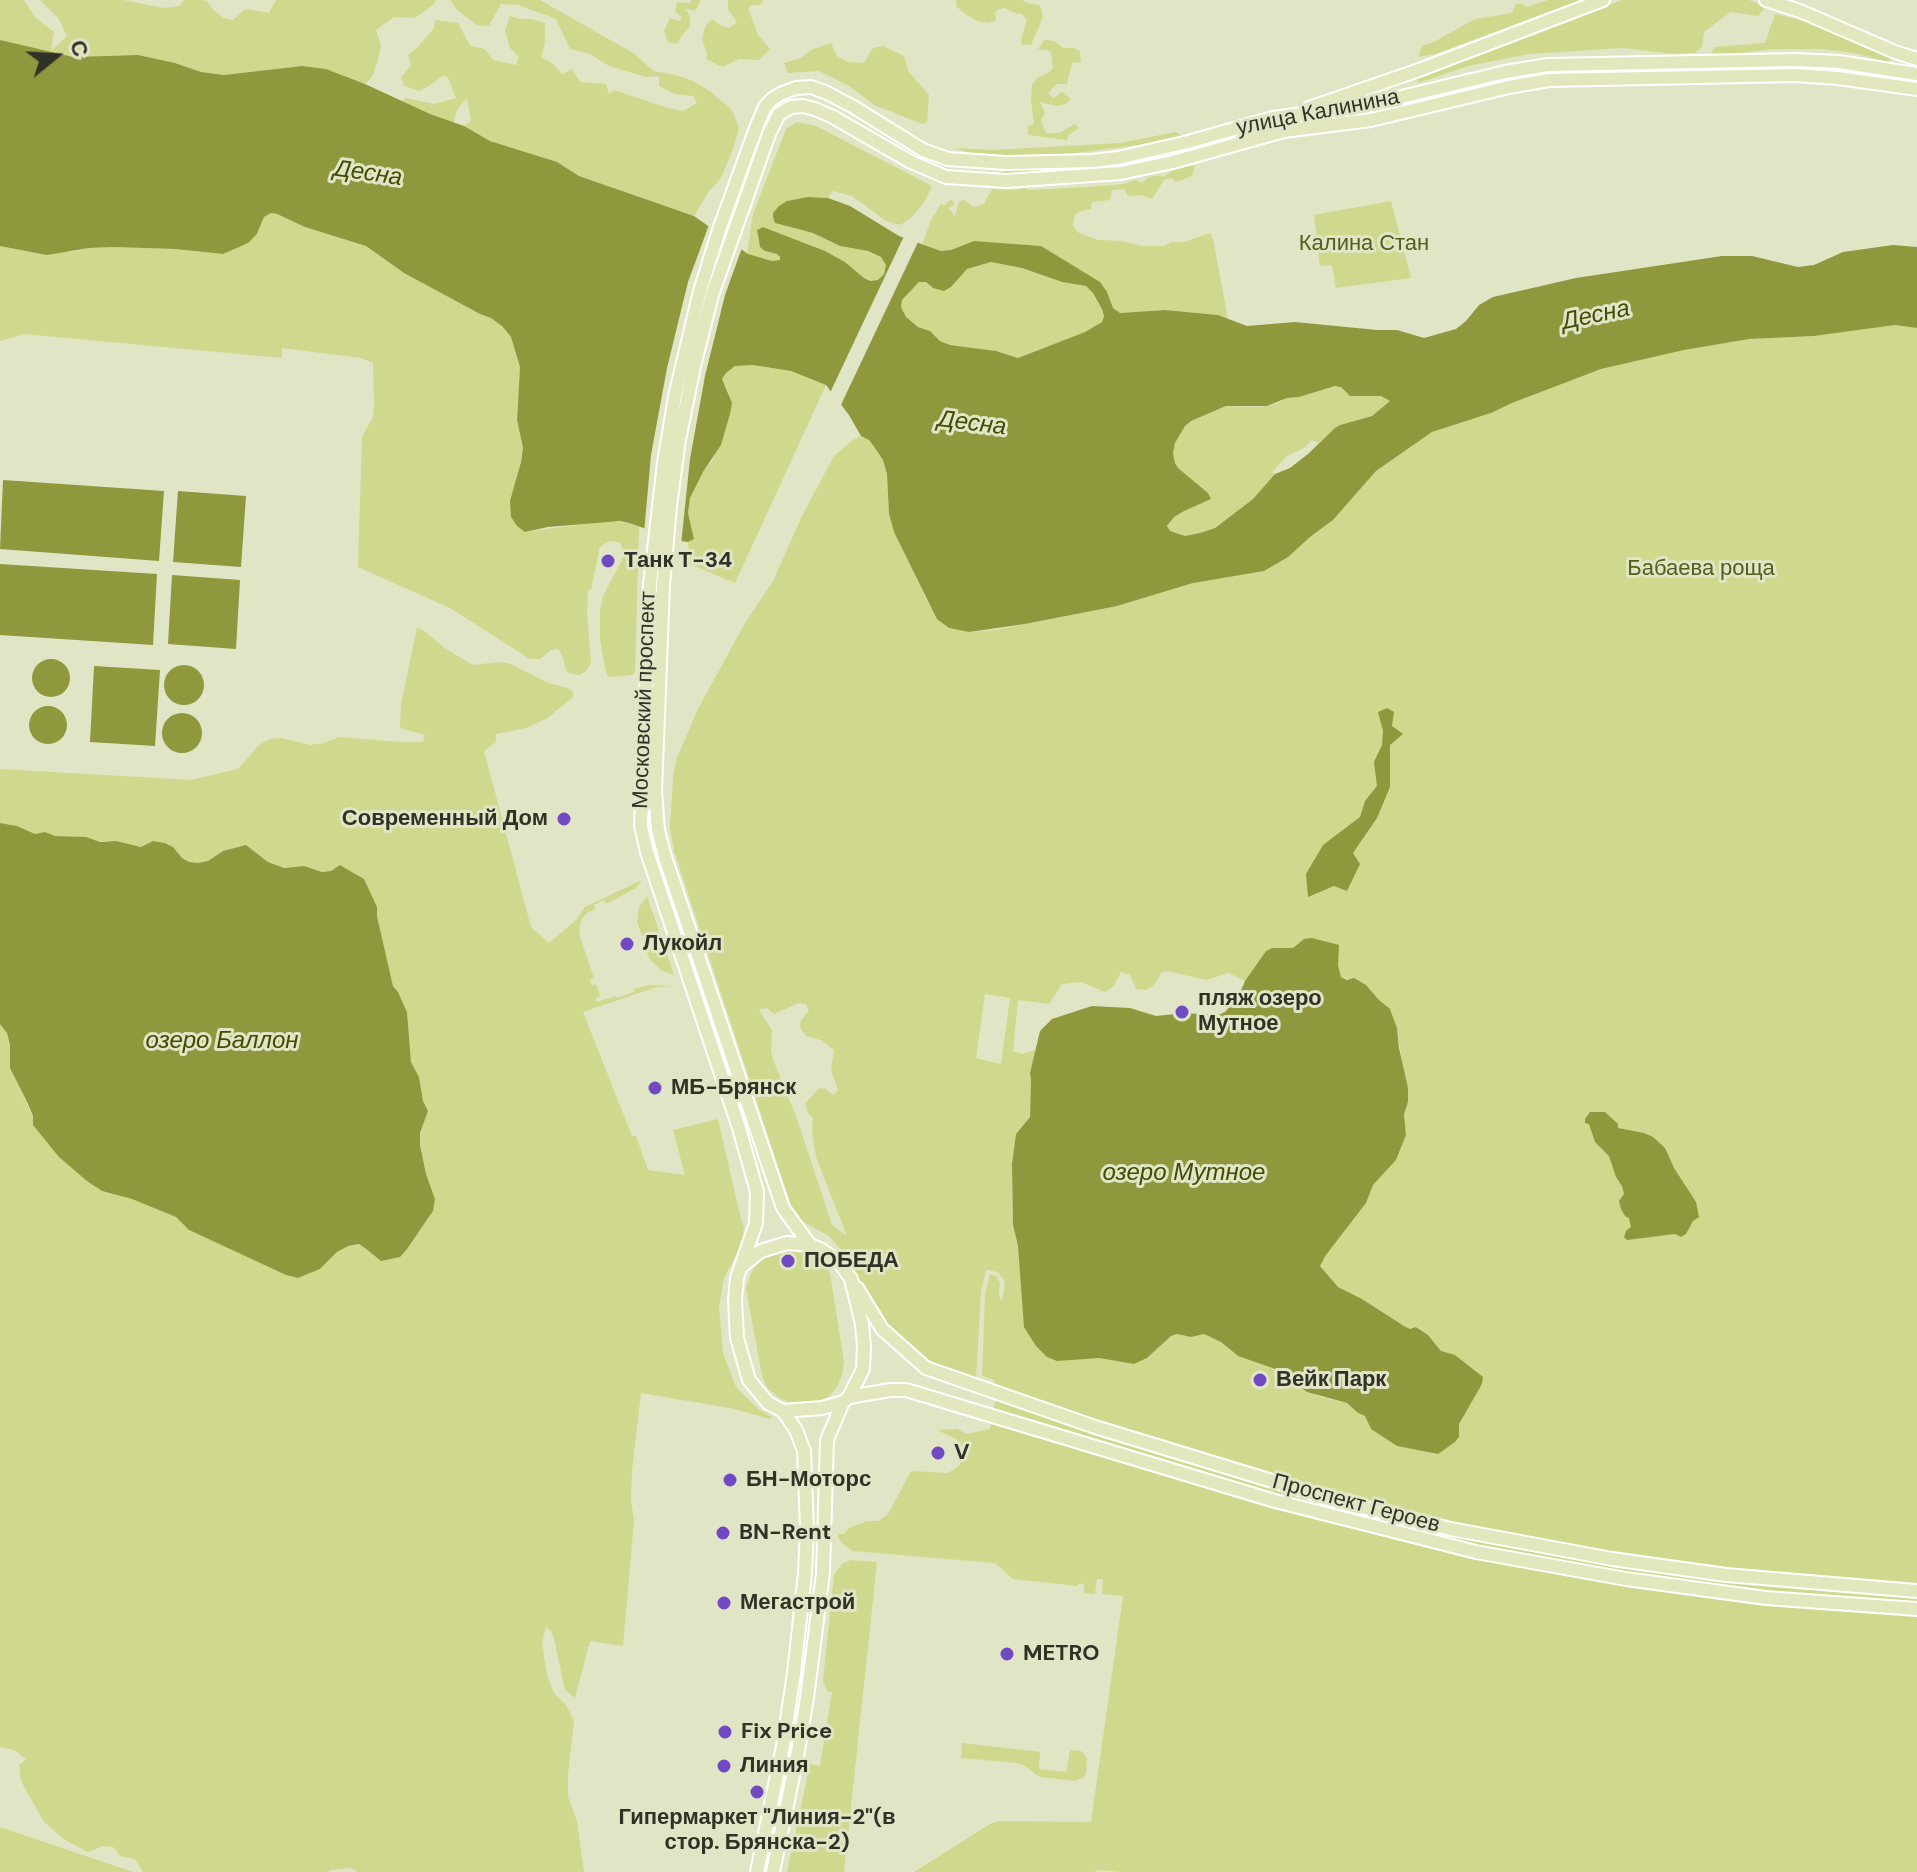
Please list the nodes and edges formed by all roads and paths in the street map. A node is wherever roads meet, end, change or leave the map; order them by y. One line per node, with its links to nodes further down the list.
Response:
1 (1603, 0): 6 (main road)
2 (1766, 0): 3 (main road)
3 (1917, 59)
4 (1917, 74): 6 (main road, улица Калинина)
5 (1917, 89): 8 (main road, улица Калинина)
6 (1298, 113): 7 (main road, улица Калинина)
7 (756, 128): 9 (main road, Московский проспект)
8 (772, 129): 9 (main road, Московский проспект)
9 (656, 585): 10 (main road, Московский проспект); 11 (main road, Московский проспект)
10 (810, 1245): 11 (main road); 12 (main road)
11 (742, 1266): 14 (main road)
12 (851, 1279): 13 (main road); 15 (main road, Проспект Героев)
13 (846, 1400): 14 (main road); 16 (main road, Проспект Героев); 18 (main road)
14 (783, 1411): 17 (main road)
15 (1917, 1591)
16 (1917, 1609)
17 (757, 1872)
18 (773, 1872)

